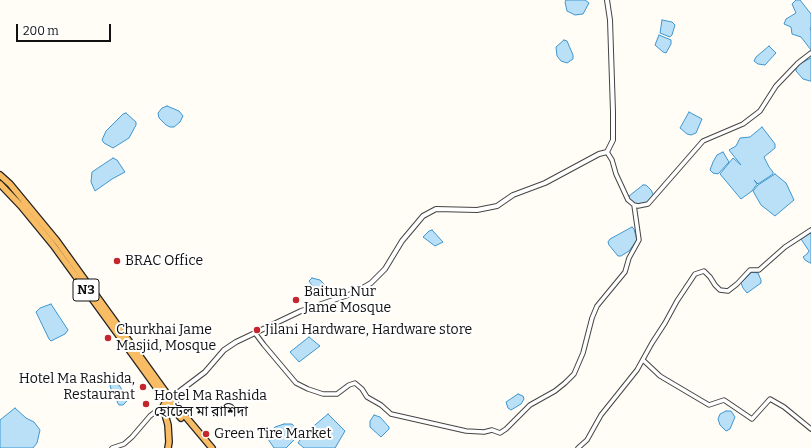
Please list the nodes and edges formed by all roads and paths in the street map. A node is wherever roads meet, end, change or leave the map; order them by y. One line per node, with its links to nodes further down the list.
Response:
1 (607, 0): 3 (street)
2 (811, 53): 6 (street)
3 (607, 152): 6 (street); 8 (street)
4 (0, 175): 10 (highway, N3)
5 (0, 184): 10 (highway, N3)
6 (634, 205): 8 (street)
7 (811, 230): 9 (street)
8 (255, 333): 10 (street)
9 (643, 360): 11 (street); 16 (street)
10 (167, 401): 12 (street); 13 (highway); 14 (highway, N3); 15 (highway, N3)
11 (811, 429)
12 (112, 448)
13 (168, 448)
14 (207, 448)
15 (212, 448)
16 (578, 448)

